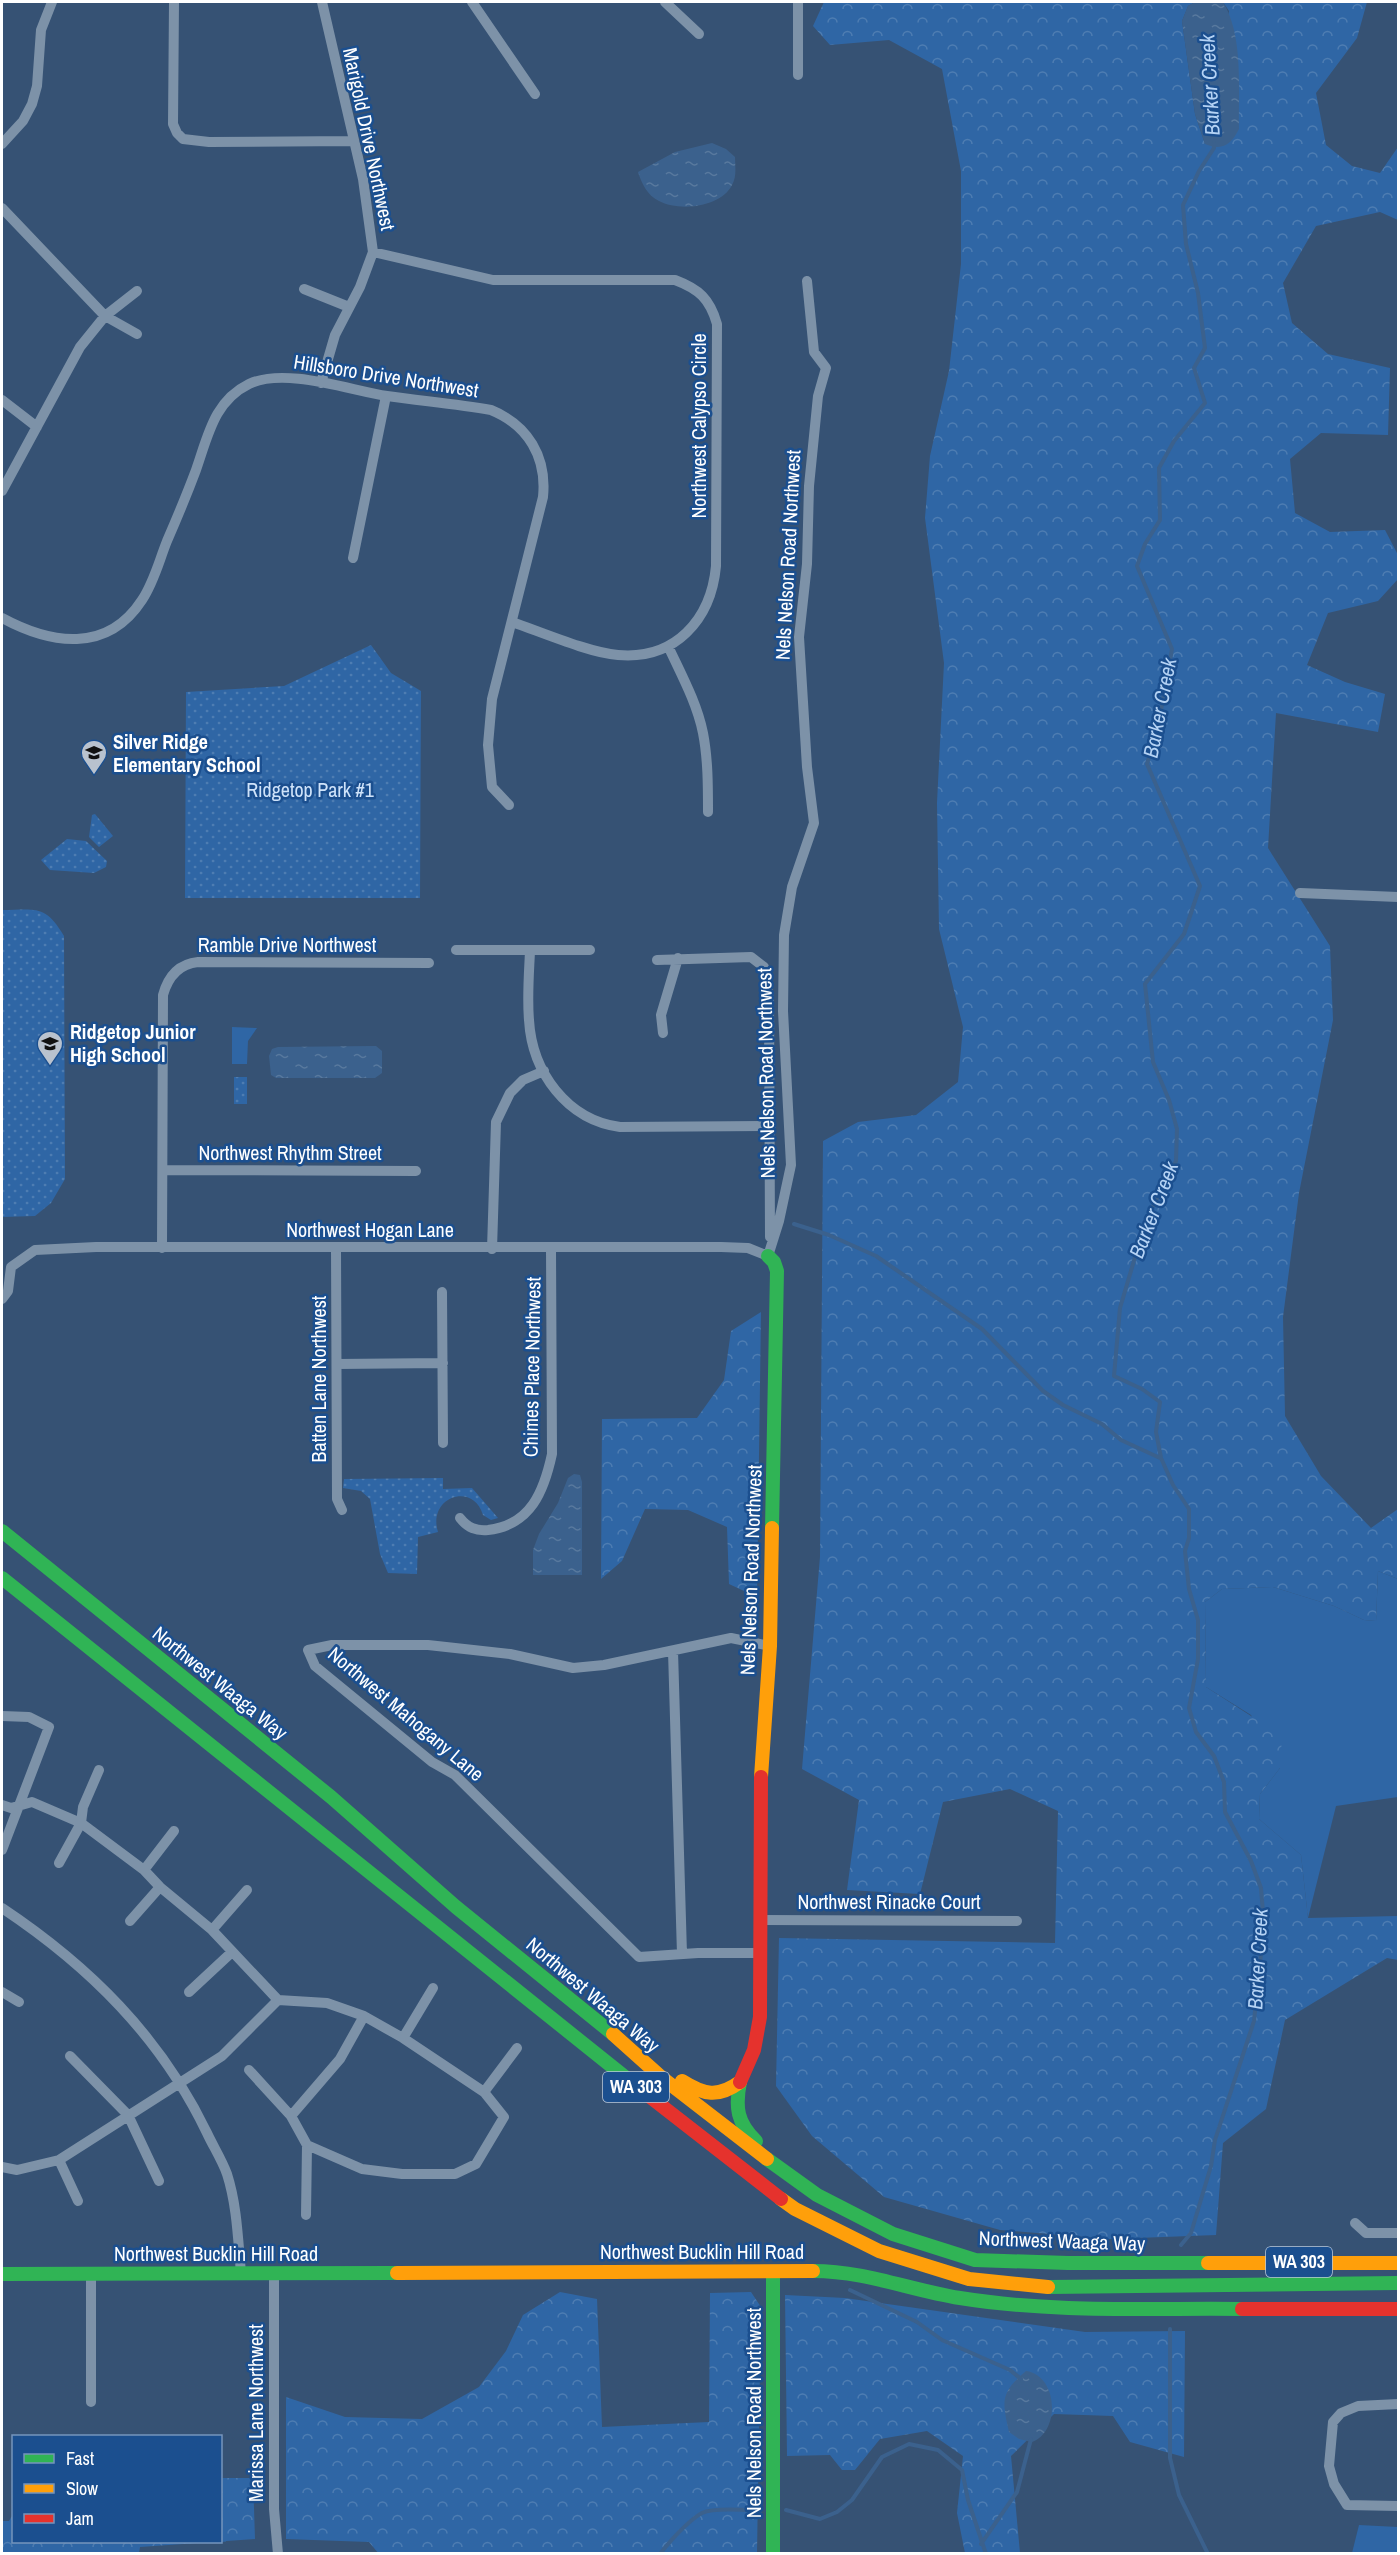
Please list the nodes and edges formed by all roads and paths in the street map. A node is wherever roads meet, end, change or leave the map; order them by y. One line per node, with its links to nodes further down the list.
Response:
1 (52, 2): 11 (street)
2 (174, 2): 10 (street)
3 (322, 2): 10 (street, Marigold Drive Northwest)
4 (472, 2): 9 (street)
5 (665, 2): 7 (street)
6 (798, 2): 8 (street)
7 (699, 34)
8 (798, 75)
9 (535, 94)
10 (352, 141): 13 (street, Marigold Drive Northwest)
11 (2, 144)
12 (2, 208): 18 (street)
13 (373, 252): 17 (street, Marigold Drive Northwest); 28 (street, Northwest Calypso Circle)
14 (807, 281): 48 (street, Nels Nelson Road Northwest)
15 (304, 289): 17 (street)
16 (137, 291): 18 (street)
17 (349, 307): 20 (street, Marigold Drive Northwest)
18 (105, 316): 19 (street); 23 (street)
19 (137, 334)
20 (321, 383): 21 (street, Hillsboro Drive Northwest); 26 (street, Hillsboro Drive Northwest)
21 (387, 396): 25 (street); 27 (street, Hillsboro Drive Northwest)
22 (2, 400): 23 (street)
23 (36, 427): 24 (street)
24 (2, 491)
25 (353, 558)
26 (2, 618)
27 (512, 622): 28 (street, Northwest Calypso Circle); 29 (street, Hillsboro Drive Northwest)
28 (668, 646): 30 (street)
29 (509, 805)
30 (708, 812)
31 (1300, 893): 32 (street)
32 (1398, 897)
33 (456, 950): 35 (street)
34 (590, 950): 35 (street)
35 (530, 951): 40 (street)
36 (678, 958): 37 (street); 39 (street); 41 (street)
37 (657, 960)
38 (429, 963): 42 (street, Ramble Drive Northwest)
39 (663, 1034)
40 (544, 1071): 41 (street); 47 (street)
41 (771, 1126): 48 (street)
42 (163, 1170): 43 (street, Northwest Rhythm Street); 45 (street, Ramble Drive Northwest)
43 (417, 1171)
44 (336, 1247): 45 (street, Northwest Hogan Lane); 47 (street, Northwest Hogan Lane); 51 (street, Batten Lane Northwest)
45 (162, 1248): 50 (street, Northwest Hogan Lane)
46 (551, 1248): 47 (street, Northwest Hogan Lane); 48 (street, Northwest Hogan Lane); 55 (street, Chimes Place Northwest)
47 (492, 1249)
48 (769, 1252): 58 (main road, Nels Nelson Road Northwest)
49 (442, 1292): 52 (street)
50 (2, 1299)
51 (337, 1364): 52 (street); 54 (street, Batten Lane Northwest)
52 (442, 1364): 53 (street)
53 (443, 1443)
54 (342, 1510)
55 (460, 1518)
56 (2, 1531): 86 (main road, Northwest Waaga Way / WA 303)
57 (2, 1578): 110 (main road, WA 303)
58 (770, 1646): 59 (street); 72 (main road, Nels Nelson Road Northwest)
59 (673, 1651): 78 (street); 78 (street, Northwest Mahogany Lane)
60 (2, 1716): 62 (street)
61 (99, 1770): 64 (street)
62 (21, 1804): 63 (street); 64 (street); 66 (street)
63 (2, 1805)
64 (81, 1822): 67 (street); 68 (street)
65 (174, 1831): 68 (street)
66 (2, 1850)
67 (59, 1863)
68 (144, 1870): 69 (street)
69 (160, 1887): 73 (street); 75 (street)
70 (247, 1890): 75 (street)
71 (2, 1908): 90 (street)
72 (761, 1920): 74 (street, Northwest Rinacke Court); 77 (main road, Nels Nelson Road Northwest)
73 (130, 1921)
74 (1017, 1921)
75 (212, 1930): 76 (street)
76 (232, 1952): 81 (street); 82 (street)
77 (759, 1953): 78 (street); 91 (main road, Nels Nelson Road Northwest)
78 (682, 1954)
79 (433, 1988): 85 (street)
80 (2, 1992): 83 (street)
81 (189, 1992)
82 (278, 2000): 84 (street); 90 (street)
83 (19, 2002)
84 (364, 2016): 85 (street); 94 (street)
85 (404, 2038): 92 (street)
86 (626, 2045): 91 (main road); 98 (main road, Northwest Waaga Way / WA 303)
87 (517, 2048): 92 (street)
88 (70, 2056): 93 (street)
89 (249, 2070): 94 (street)
90 (180, 2081): 93 (street); 106 (street)
91 (740, 2082): 98 (main road, Nels Nelson Road Northwest)
92 (484, 2092): 95 (street)
93 (128, 2115): 96 (street); 99 (street)
94 (291, 2116): 95 (street)
95 (307, 2145): 101 (street)
96 (59, 2160): 97 (street); 100 (street)
97 (2, 2167)
98 (794, 2180): 104 (main road, Northwest Waaga Way / WA 303)
99 (159, 2181)
100 (78, 2201)
101 (306, 2216)
102 (1355, 2223): 103 (street)
103 (1398, 2233)
104 (1398, 2263)
105 (773, 2272): 107 (main road, Northwest Bucklin Hill Road); 111 (main road, Northwest Bucklin Hill Road); 116 (main road, Nels Nelson Road Northwest)
106 (241, 2273): 107 (main road, Northwest Bucklin Hill Road); 109 (main road, Northwest Bucklin Hill Road)
107 (274, 2273): 115 (street, Marissa Lane Northwest)
108 (2, 2274): 109 (main road, Northwest Bucklin Hill Road)
109 (91, 2274): 112 (street)
110 (1398, 2283)
111 (1398, 2309)
112 (91, 2402)
113 (1398, 2404): 114 (street)
114 (1398, 2506)
115 (278, 2553)
116 (773, 2553)

